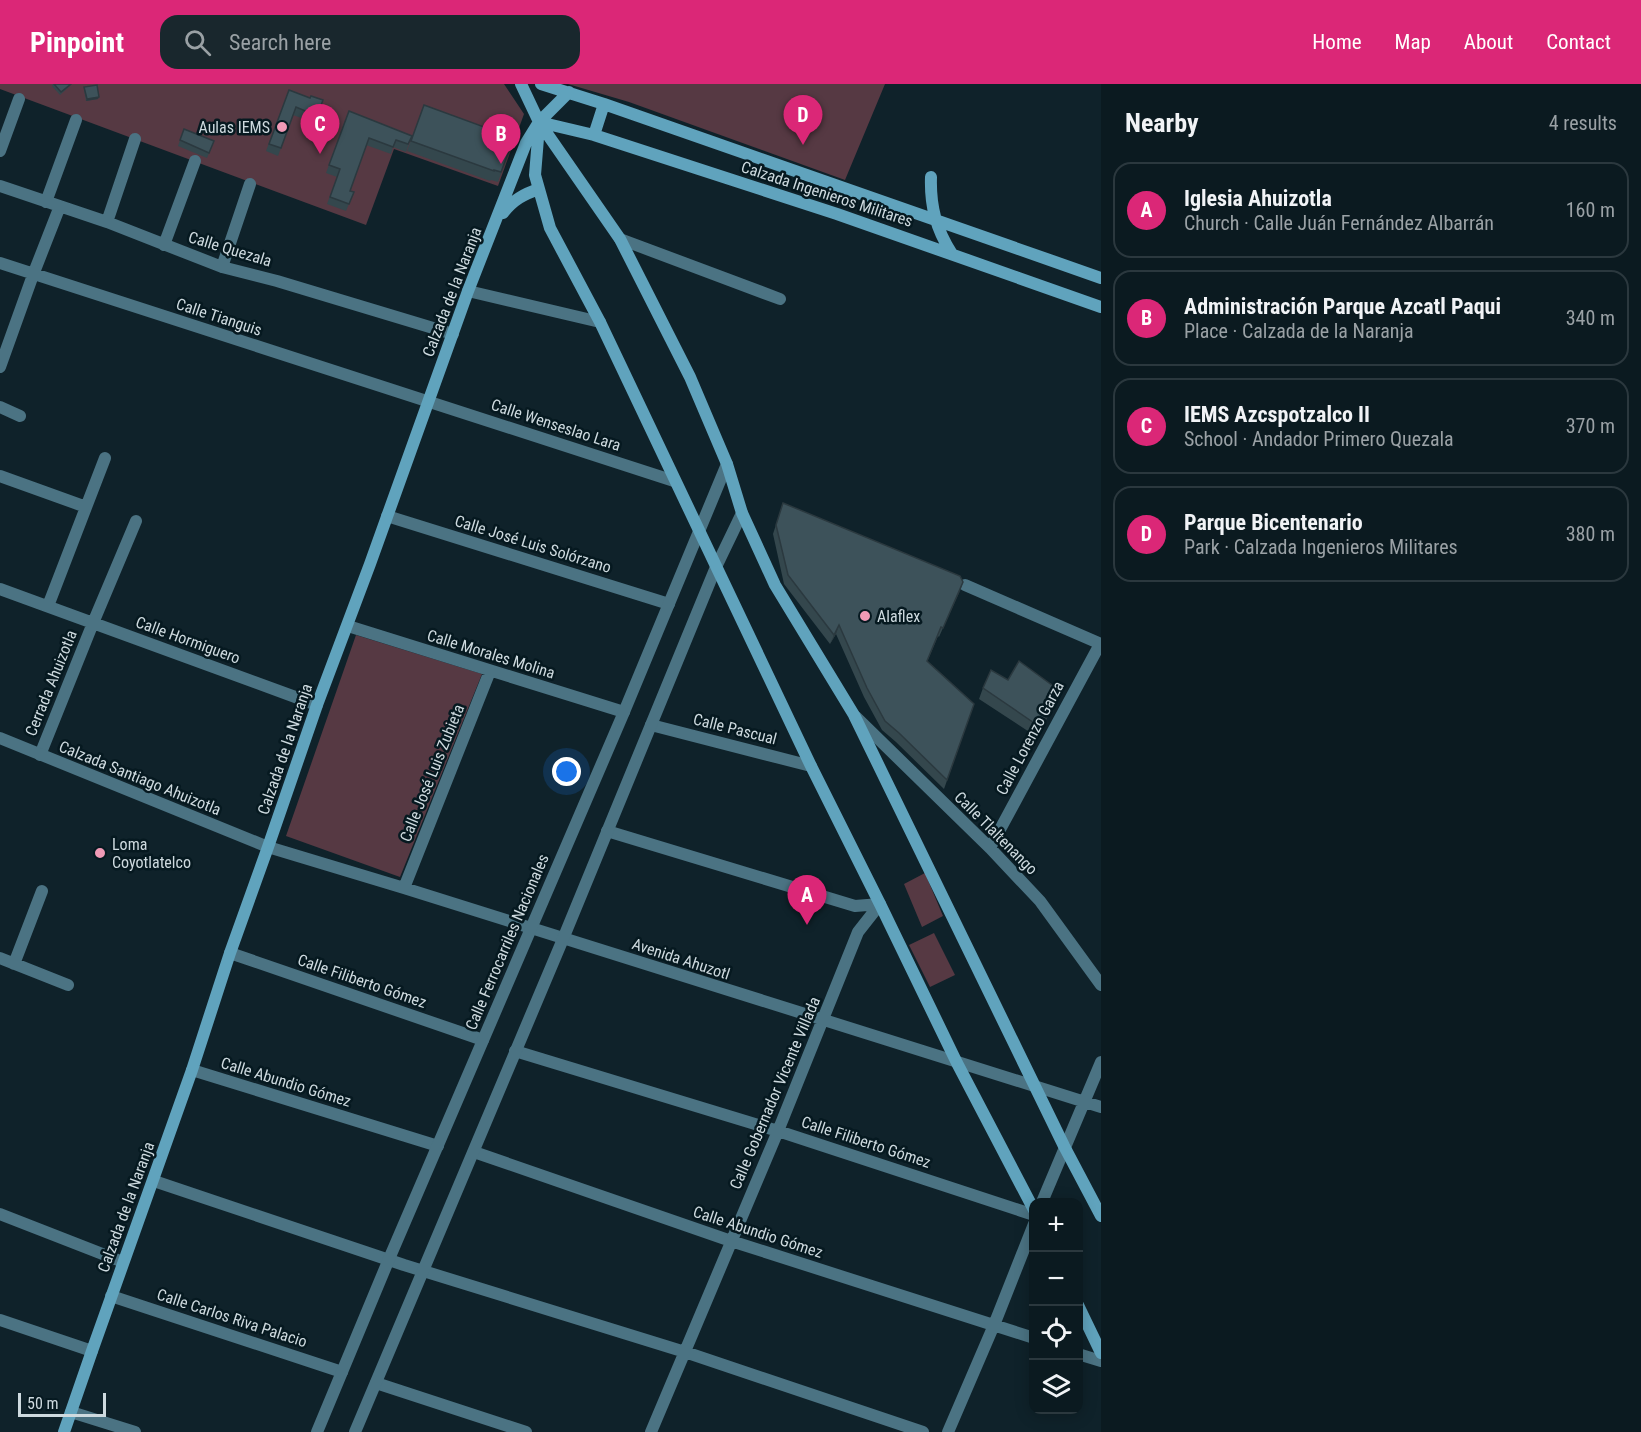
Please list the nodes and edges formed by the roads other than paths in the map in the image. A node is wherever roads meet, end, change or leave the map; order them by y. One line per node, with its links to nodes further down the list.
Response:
1 (521, 84): 7 (main road)
2 (541, 84): 3 (main road, Calzada Ingenieros Militares)
3 (569, 92): 5 (main road, Calzada Ingenieros Militares); 7 (main road, Calzada de la Naranja)
4 (19, 99): 10 (street)
5 (604, 105): 8 (main road); 21 (main road, Calzada Ingenieros Militares)
6 (76, 120): 18 (street)
7 (539, 122): 8 (main road, Calzada Ingenieros Militares); 12 (main road, Calzada de la Naranja); 13 (main road); 23 (main road)
8 (594, 135): 25 (main road, Calzada Ingenieros Militares)
9 (135, 139): 22 (street)
10 (0, 151)
11 (195, 161): 24 (street)
12 (514, 175): 13 (main road); 20 (main road, Calzada de la Naranja)
13 (535, 175): 17 (main road)
14 (931, 177): 21 (main road)
15 (250, 184): 27 (street)
16 (0, 186): 18 (street, Calle Quezala)
17 (539, 189): 20 (main road); 33 (main road)
18 (46, 202): 19 (street, Calle Quezala)
19 (60, 206): 22 (street, Calle Quezala); 28 (street)
20 (496, 220): 30 (main road, Calzada de la Naranja)
21 (935, 221): 25 (main road); 29 (main road, Calzada Ingenieros Militares)
22 (107, 222): 24 (street, Calle Quezala)
23 (620, 238): 31 (street); 40 (main road)
24 (164, 246): 27 (street, Calle Quezala)
25 (952, 254): 32 (main road, Calzada Ingenieros Militares)
26 (0, 263): 28 (street, Calle Tianguis)
27 (222, 267): 34 (street, Calle Quezala)
28 (33, 275): 35 (street); 36 (street, Calle Tianguis)
29 (1101, 278)
30 (468, 291): 33 (street); 34 (main road, Calzada de la Naranja)
31 (780, 298)
32 (1101, 307)
33 (600, 322): 42 (main road)
34 (453, 334): 36 (main road, Calzada de la Naranja)
35 (0, 367)
36 (428, 401): 42 (street, Calle Wenseslao Lara); 45 (main road, Calzada de la Naranja)
37 (0, 407): 38 (street)
38 (20, 416)
39 (105, 458): 43 (street)
40 (728, 465): 44 (main road); 47 (street, Calle Ferrocarriles Nacionales)
41 (0, 476): 43 (street)
42 (674, 481): 47 (main road)
43 (86, 507): 52 (street)
44 (742, 513): 48 (street); 59 (main road)
45 (387, 516): 51 (street, Calle José Luis Solórzano); 54 (main road, Calzada de la Naranja)
46 (136, 521): 53 (street, Cerrada Ahuizotla)
47 (699, 532): 48 (main road); 51 (street, Calle Ferrocarriles Nacionales)
48 (716, 567): 60 (street); 63 (main road)
49 (965, 585): 55 (street)
50 (0, 589): 52 (street, Calle Hormiguero)
51 (669, 604): 58 (street, Calle Ferrocarriles Nacionales)
52 (48, 606): 53 (street, Calle Hormiguero)
53 (93, 623): 57 (street, Calle Hormiguero); 62 (street, Cerrada Ahuizotla)
54 (348, 626): 56 (street, Calle Morales Molina); 57 (main road, Calzada de la Naranja)
55 (1101, 644): 66 (street, Calle Lorenzo Garza)
56 (490, 671): 58 (street, Calle Morales Molina); 67 (street, Calle José Luis Zubieta)
57 (317, 705): 65 (main road, Calzada de la Naranja)
58 (624, 712): 70 (street, Calle Ferrocarriles Nacionales)
59 (854, 715): 66 (street, Calle Tlaltenango); 83 (main road)
60 (651, 724): 63 (street, Calle Pascual); 64 (street)
61 (0, 738): 62 (street, Calzada Santiago Ahuizotla)
62 (40, 755): 65 (street, Calzada Santiago Ahuizotla)
63 (811, 766): 69 (main road)
64 (607, 831): 69 (street); 71 (street)
65 (268, 847): 67 (street, Avenida Ahuzotl); 72 (main road, Calzada de la Naranja)
66 (990, 848): 76 (street, Calle Tlaltenango)
67 (404, 888): 70 (street, Avenida Ahuzotl)
68 (42, 891): 74 (street)
69 (880, 903): 77 (street, Calle Gobernador Vicente Villada); 81 (main road)
70 (531, 928): 71 (street, Avenida Ahuzotl); 78 (street, Calle Ferrocarriles Nacionales)
71 (563, 939): 77 (street, Avenida Ahuzotl); 79 (street)
72 (230, 953): 78 (street, Calle Filiberto Gómez); 82 (main road, Calzada de la Naranja)
73 (0, 958): 74 (street)
74 (14, 964): 75 (street)
75 (68, 984)
76 (1101, 986)
77 (824, 1021): 81 (street, Avenida Ahuzotl); 86 (street, Calle Gobernador Vicente Villada)
78 (483, 1040): 87 (street, Calle Ferrocarriles Nacionales)
79 (515, 1051): 86 (street, Calle Filiberto Gómez); 89 (street)
80 (1101, 1062): 84 (street)
81 (957, 1063): 83 (street, Avenida Ahuzotl); 92 (main road)
82 (192, 1070): 87 (street, Calle Abundio Gómez); 90 (main road, Calzada de la Naranja)
83 (1036, 1087): 84 (street, Avenida Ahuzotl); 88 (main road)
84 (1084, 1102): 85 (street, Avenida Ahuzotl); 88 (street)
85 (1101, 1107)
86 (778, 1131): 93 (street, Calle Filiberto Gómez); 97 (street, Calle Gobernador Vicente Villada)
87 (438, 1146): 98 (street, Calle Ferrocarriles Nacionales)
88 (1065, 1146): 91 (street); 95 (main road)
89 (474, 1152): 97 (street, Calle Abundio Gómez); 100 (street)
90 (153, 1181): 98 (street); 99 (main road, Calzada de la Naranja)
91 (1044, 1198)
92 (1029, 1200)
93 (1029, 1213)
94 (0, 1214): 99 (street)
95 (1101, 1216)
96 (1029, 1237): 104 (street)
97 (731, 1241): 104 (street, Calle Abundio Gómez); 107 (street, Calle Gobernador Vicente Villada)
98 (389, 1259): 100 (street); 111 (street, Calle Ferrocarriles Nacionales)
99 (123, 1262): 101 (main road, Calzada de la Naranja)
100 (423, 1271): 107 (street); 112 (street)
101 (111, 1296): 106 (main road, Calzada de la Naranja); 111 (street, Calle Carlos Riva Palacio)
102 (1078, 1306): 108 (main road)
103 (0, 1320): 106 (street)
104 (994, 1325): 105 (street, Calle Abundio Gómez); 121 (street)
105 (1029, 1336)
106 (92, 1351): 113 (main road, Calzada de la Naranja)
107 (685, 1352): 119 (street, Calle Gobernador Vicente Villada); 120 (street)
108 (1101, 1353)
109 (1083, 1355): 110 (street)
110 (1101, 1361)
111 (342, 1372): 116 (street, Calle Ferrocarriles Nacionales)
112 (376, 1383): 117 (street); 118 (street)
113 (71, 1412): 114 (main road, Calzada de la Naranja); 115 (street)
114 (64, 1432)
115 (135, 1432)
116 (317, 1432)
117 (355, 1432)
118 (526, 1432)
119 (651, 1432)
120 (922, 1432)
121 (948, 1432)

